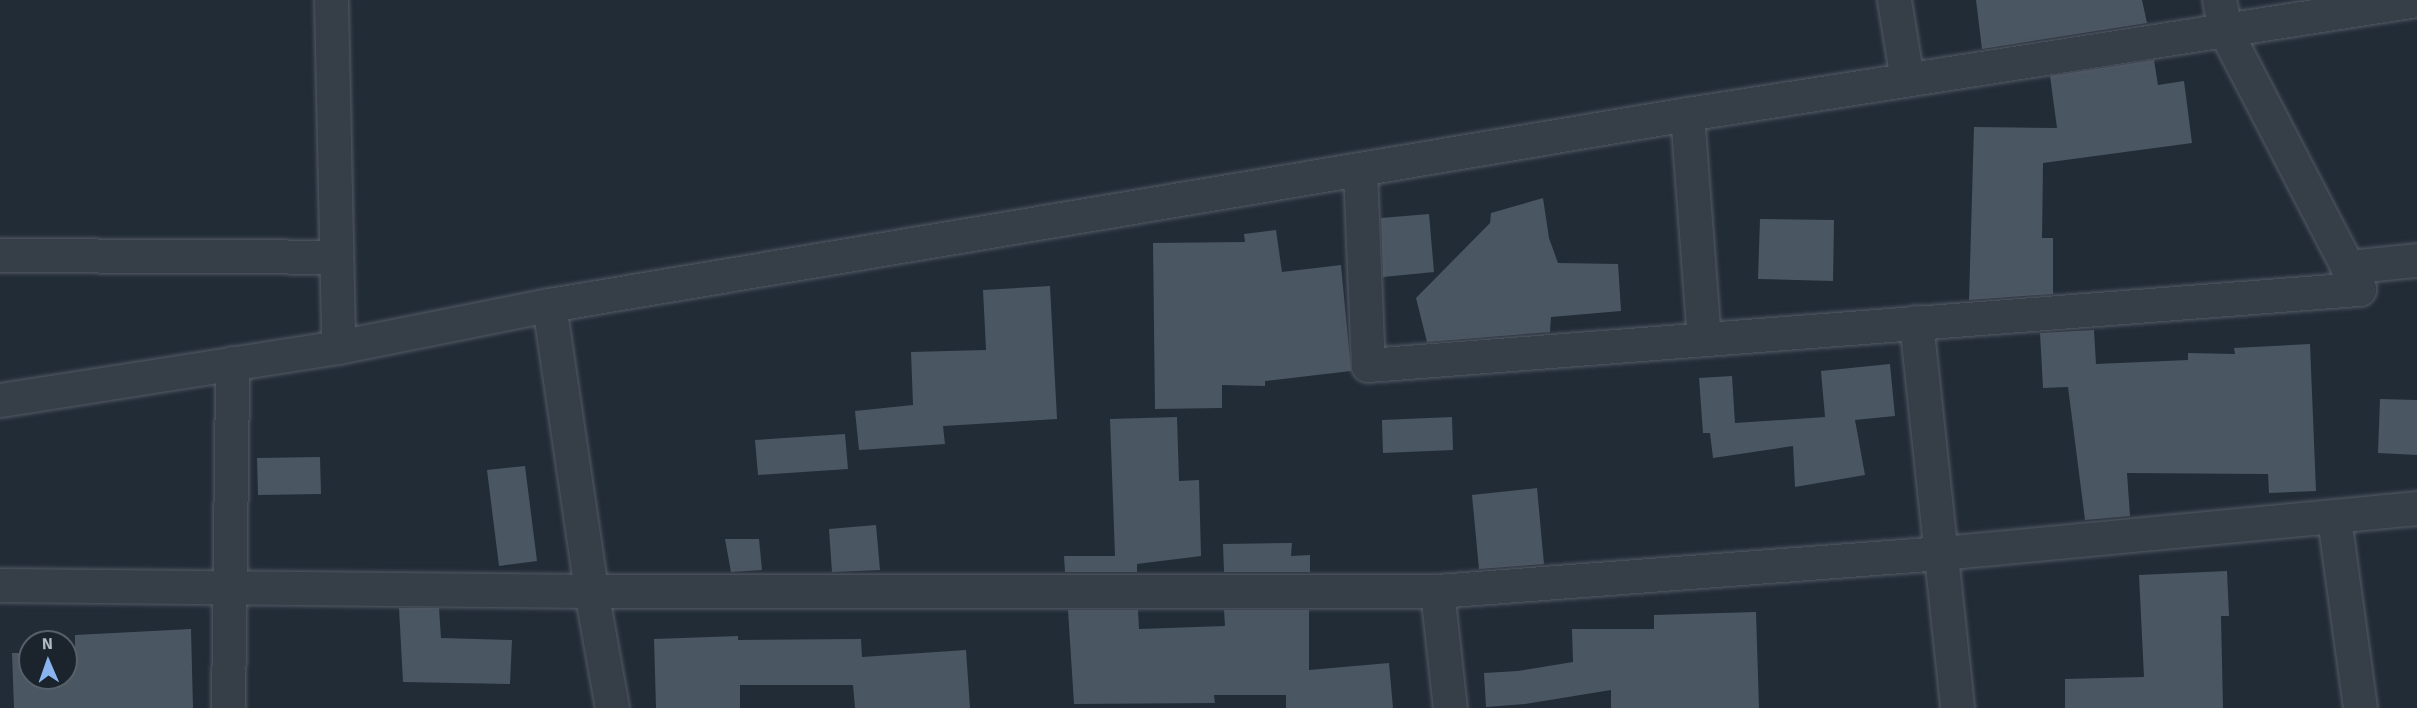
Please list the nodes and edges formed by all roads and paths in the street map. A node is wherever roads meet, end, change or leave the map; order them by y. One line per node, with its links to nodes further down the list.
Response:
1 (331, 0): 9 (street)
2 (1894, 0): 5 (street)
3 (2417, 0): 4 (street)
4 (2222, 15): 5 (street); 11 (street)
5 (1907, 79): 6 (street)
6 (1687, 114): 7 (street); 14 (street)
7 (1360, 169): 12 (street); 14 (street)
8 (0, 255): 9 (street)
9 (336, 257): 15 (street)
10 (2417, 260): 11 (street)
11 (2347, 267): 13 (street)
12 (549, 305): 15 (street); 23 (street)
13 (1916, 322): 14 (street); 20 (street)
14 (1704, 338)
15 (338, 347): 16 (street)
16 (232, 363): 17 (street); 22 (street)
17 (0, 400)
18 (2417, 508): 19 (street)
19 (2334, 518): 20 (street); 29 (street)
20 (1941, 553): 24 (street); 28 (street)
21 (0, 585): 22 (street)
22 (229, 587): 23 (street); 25 (street)
23 (591, 591): 24 (street); 26 (street)
24 (1437, 591): 27 (street)
25 (228, 708)
26 (612, 708)
27 (1450, 708)
28 (1958, 708)
29 (2360, 708)

